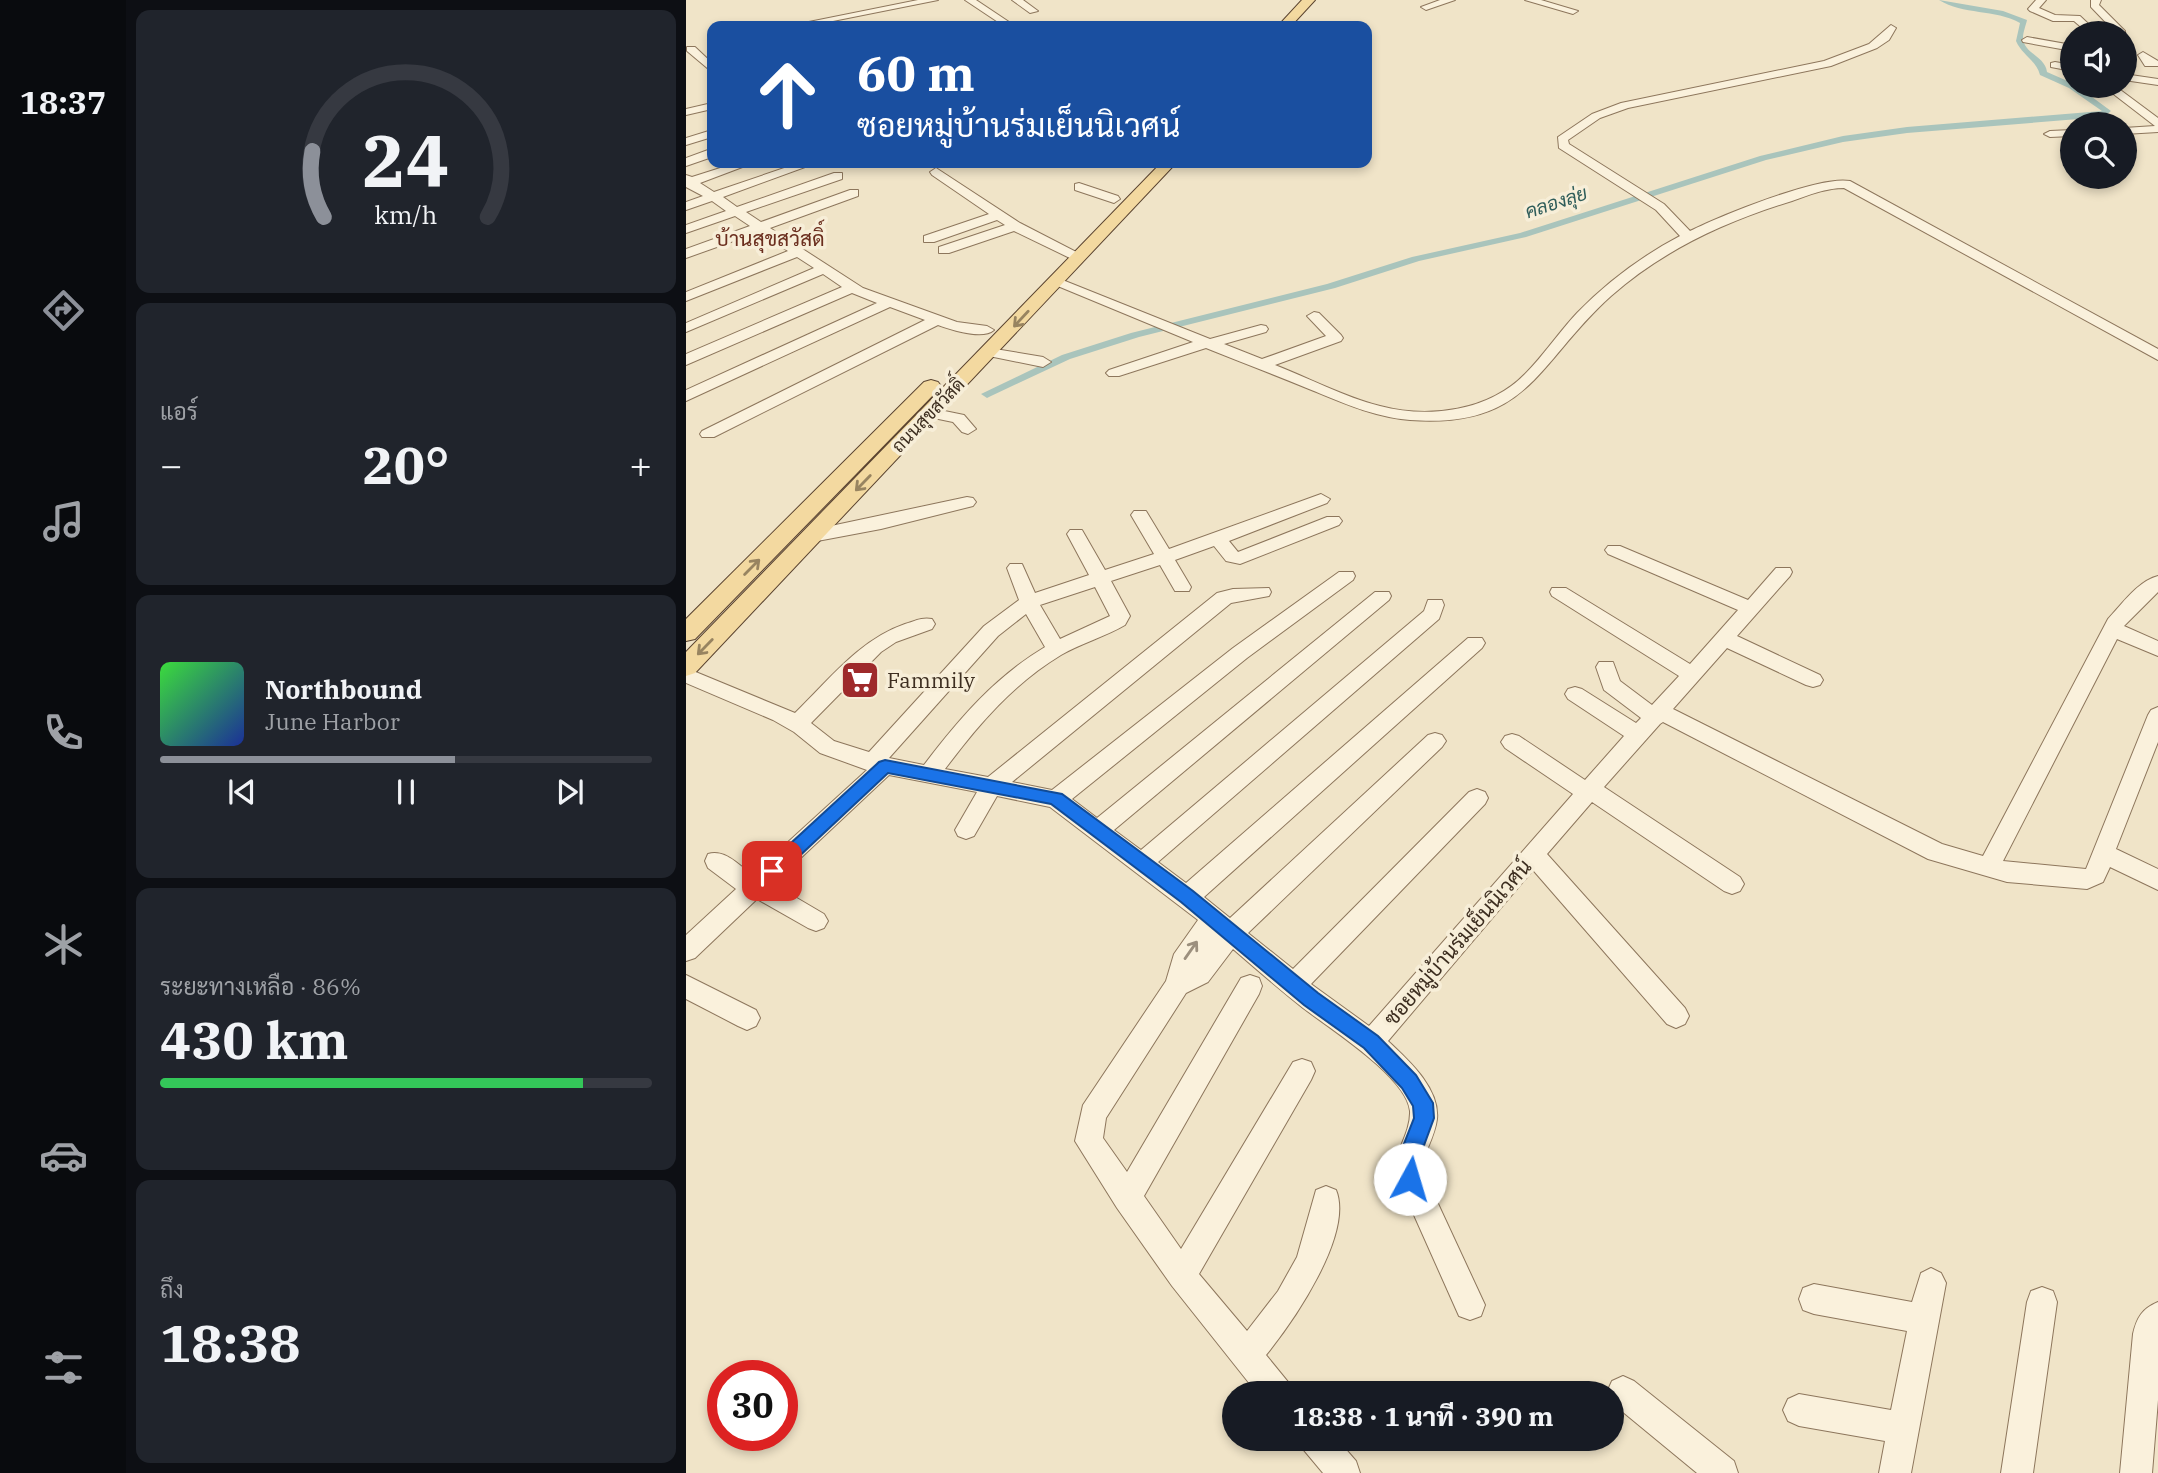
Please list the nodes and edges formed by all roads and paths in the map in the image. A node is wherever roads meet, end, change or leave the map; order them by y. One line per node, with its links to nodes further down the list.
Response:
1 (933, 0): 13 (street)
2 (970, 0): 14 (street)
3 (1017, 0): 11 (street)
4 (1309, 0): 15 (main road)
5 (1324, 0): 16 (main road)
6 (1450, 0): 10 (street)
7 (1530, 0): 12 (street)
8 (2040, 0): 19 (street)
9 (2096, 0): 17 (street)
10 (1426, 7)
11 (1033, 11)
12 (1573, 11)
13 (820, 21)
14 (1002, 21)
15 (1289, 21)
16 (1305, 21)
17 (2109, 21)
18 (2060, 24): 19 (street)
19 (2052, 27): 21 (street)
20 (1891, 28): 63 (street)
21 (2060, 38)
22 (2027, 40): 23 (street)
23 (2060, 46)
24 (693, 49): 26 (street)
25 (2137, 49): 28 (street)
26 (707, 62)
27 (2055, 65): 29 (street)
28 (2153, 65)
29 (2060, 66)
30 (2137, 79): 31 (street)
31 (2158, 82)
32 (2124, 98): 36 (street)
33 (707, 107): 34 (street)
34 (686, 112)
35 (707, 122): 37 (street)
36 (2158, 123)
37 (700, 124)
38 (2158, 129): 39 (street)
39 (2137, 131)
40 (2050, 134): 41 (street)
41 (2060, 134)
42 (707, 135): 43 (street)
43 (686, 142)
44 (707, 155): 45 (street)
45 (686, 162)
46 (730, 168): 52 (street)
47 (796, 168): 55 (street)
48 (1145, 168): 56 (main road, ถนนสุขสวัสดิ์)
49 (1164, 168): 68 (main road, ถนนสุขสวัสดิ์)
50 (939, 175): 59 (street)
51 (838, 176): 58 (street)
52 (687, 181): 55 (street)
53 (1079, 187): 56 (street)
54 (854, 193): 61 (street)
55 (713, 197): 57 (street); 58 (street)
56 (1114, 200): 68 (main road, ถนนสุขสวัสดิ์)
57 (686, 206)
58 (736, 212): 61 (street); 62 (street)
59 (999, 215): 60 (street); 64 (street)
60 (1015, 226): 65 (street); 68 (street)
61 (760, 228): 66 (street); 67 (street)
62 (686, 229)
63 (1686, 236): 81 (street); 84 (street)
64 (929, 239)
65 (944, 250)
66 (797, 252): 69 (street); 72 (street)
67 (686, 254)
68 (1071, 254): 70 (main road, ถนนสุขสวัสดิ์); 78 (main road, ถนนสุขสวัสดิ์)
69 (823, 269): 71 (street); 76 (street)
70 (1055, 282): 79 (street); 80 (main road, ถนนสุขสวัสดิ์, one-way to 80)
71 (852, 288): 73 (street); 82 (street)
72 (686, 297)
73 (888, 303): 75 (street); 86 (street)
74 (1314, 316): 84 (street)
75 (937, 320): 78 (street); 89 (street)
76 (686, 328)
77 (1261, 329): 79 (street)
78 (987, 330): 113 (main road, ถนนสุขสวัสดิ์, one-way to 78)
79 (1208, 343): 84 (street); 85 (street)
80 (989, 352): 83 (street); 87 (main road, ถนนสุขสวัสดิ์)
81 (2158, 355)
82 (686, 360)
83 (1043, 362)
84 (1260, 365)
85 (1114, 373)
86 (686, 396)
87 (930, 413): 88 (street); 95 (main road, ถนนสุขสวัสดิ์, one-way to 95)
88 (968, 429)
89 (708, 433)
90 (1321, 499): 96 (street)
91 (967, 502): 95 (street)
92 (1140, 515): 98 (street)
93 (1334, 522): 96 (street)
94 (1076, 534): 102 (street)
95 (812, 536): 118 (main road, ถนนสุขสวัสดิ์, one-way to 118)
96 (1218, 539): 98 (street)
97 (1614, 550): 110 (street)
98 (1165, 556): 102 (street); 104 (street)
99 (1016, 568): 108 (street)
100 (1783, 572): 110 (street, ซอยหมู่บ้านร่มเย็นนิเวศน์)
101 (1346, 576): 135 (street)
102 (1100, 579): 108 (street); 116 (street)
103 (2158, 582): 112 (street)
104 (1182, 587)
105 (1262, 592): 132 (street)
106 (1559, 592): 120 (street)
107 (1382, 596): 136 (street)
108 (1029, 602): 116 (street); 130 (street)
109 (1435, 605): 141 (street)
110 (1750, 608): 114 (street, ซอยหมู่บ้านร่มเย็นนิเวศน์)
111 (925, 624): 126 (street)
112 (2112, 629): 117 (street); 142 (street)
113 (686, 633)
114 (1725, 639): 120 (street, ซอยหมู่บ้านร่มเย็นนิเวศน์); 122 (street)
115 (1475, 643): 146 (street)
116 (1056, 649): 131 (street)
117 (2158, 649)
118 (686, 667)
119 (1606, 667): 124 (street)
120 (1691, 674): 124 (street, ซอยหมู่บ้านร่มเย็นนิเวศน์)
121 (686, 675): 126 (street, ซอยหมู่บ้านร่มเย็นนิเวศน์)
122 (1814, 680)
123 (1575, 694): 127 (street)
124 (1658, 715): 127 (street, ซอยหมู่บ้านร่มเย็นนิเวศน์); 142 (street)
125 (2158, 715): 139 (street)
126 (797, 724): 130 (street, ซอยหมู่บ้านร่มเย็นนิเวศน์)
127 (1638, 735): 133 (street, ซอยหมู่บ้านร่มเย็นนิเวศน์)
128 (1435, 741): 148 (street)
129 (1512, 742): 133 (street)
130 (878, 764): 131 (street, ซอยหมู่บ้านร่มเย็นนิเวศน์); 145 (street)
131 (930, 774): 132 (street, ซอยหมู่บ้านร่มเย็นนิเวศน์)
132 (992, 786): 135 (street, ซอยหมู่บ้านร่มเย็นนิเวศน์); 137 (street)
133 (1588, 790): 138 (street, ซอยหมู่บ้านร่มเย็นนิเวศน์); 144 (street)
134 (1477, 797): 150 (street)
135 (1056, 799): 136 (street, ซอยหมู่บ้านร่มเย็นนิเวศน์)
136 (1098, 829): 141 (street, ซอยหมู่บ้านร่มเย็นนิเวศน์)
137 (966, 830)
138 (1533, 854): 153 (street); 155 (street, ซอยหมู่บ้านร่มเย็นนิเวศน์)
139 (2105, 854): 142 (street); 143 (street)
140 (716, 861): 145 (street)
141 (1142, 862): 146 (street, ซอยหมู่บ้านร่มเย็นนิเวศน์)
142 (1988, 868)
143 (2158, 880)
144 (1732, 884)
145 (754, 887): 147 (street); 149 (street)
146 (1187, 897): 148 (street, ซอยหมู่บ้านร่มเย็นนิเวศน์)
147 (816, 921)
148 (1222, 927): 150 (street, ซอยหมู่บ้านร่มเย็นนิเวศน์); 157 (street)
149 (686, 950)
150 (1294, 984): 155 (street, ซอยหมู่บ้านร่มเย็นนิเวศน์)
151 (686, 986): 154 (street)
152 (1250, 986): 157 (street)
153 (1676, 1016)
154 (747, 1018)
155 (1371, 1042): 163 (street)
156 (1303, 1071): 159 (street)
157 (1127, 1198): 159 (street)
158 (1326, 1200): 166 (street)
159 (1182, 1276): 166 (street)
160 (1931, 1283): 165 (street)
161 (1814, 1299): 165 (street)
162 (2042, 1302): 175 (street)
163 (1470, 1305)
164 (2158, 1317): 176 (street)
165 (1924, 1319): 170 (street)
166 (1247, 1356): 167 (street)
167 (1267, 1381)
168 (1624, 1393): 173 (street)
169 (1799, 1410): 170 (street)
170 (1904, 1428): 174 (street)
171 (1325, 1451): 172 (street)
172 (1343, 1473)
173 (1722, 1473)
174 (1895, 1473)
175 (2017, 1473)
176 (2136, 1473)

